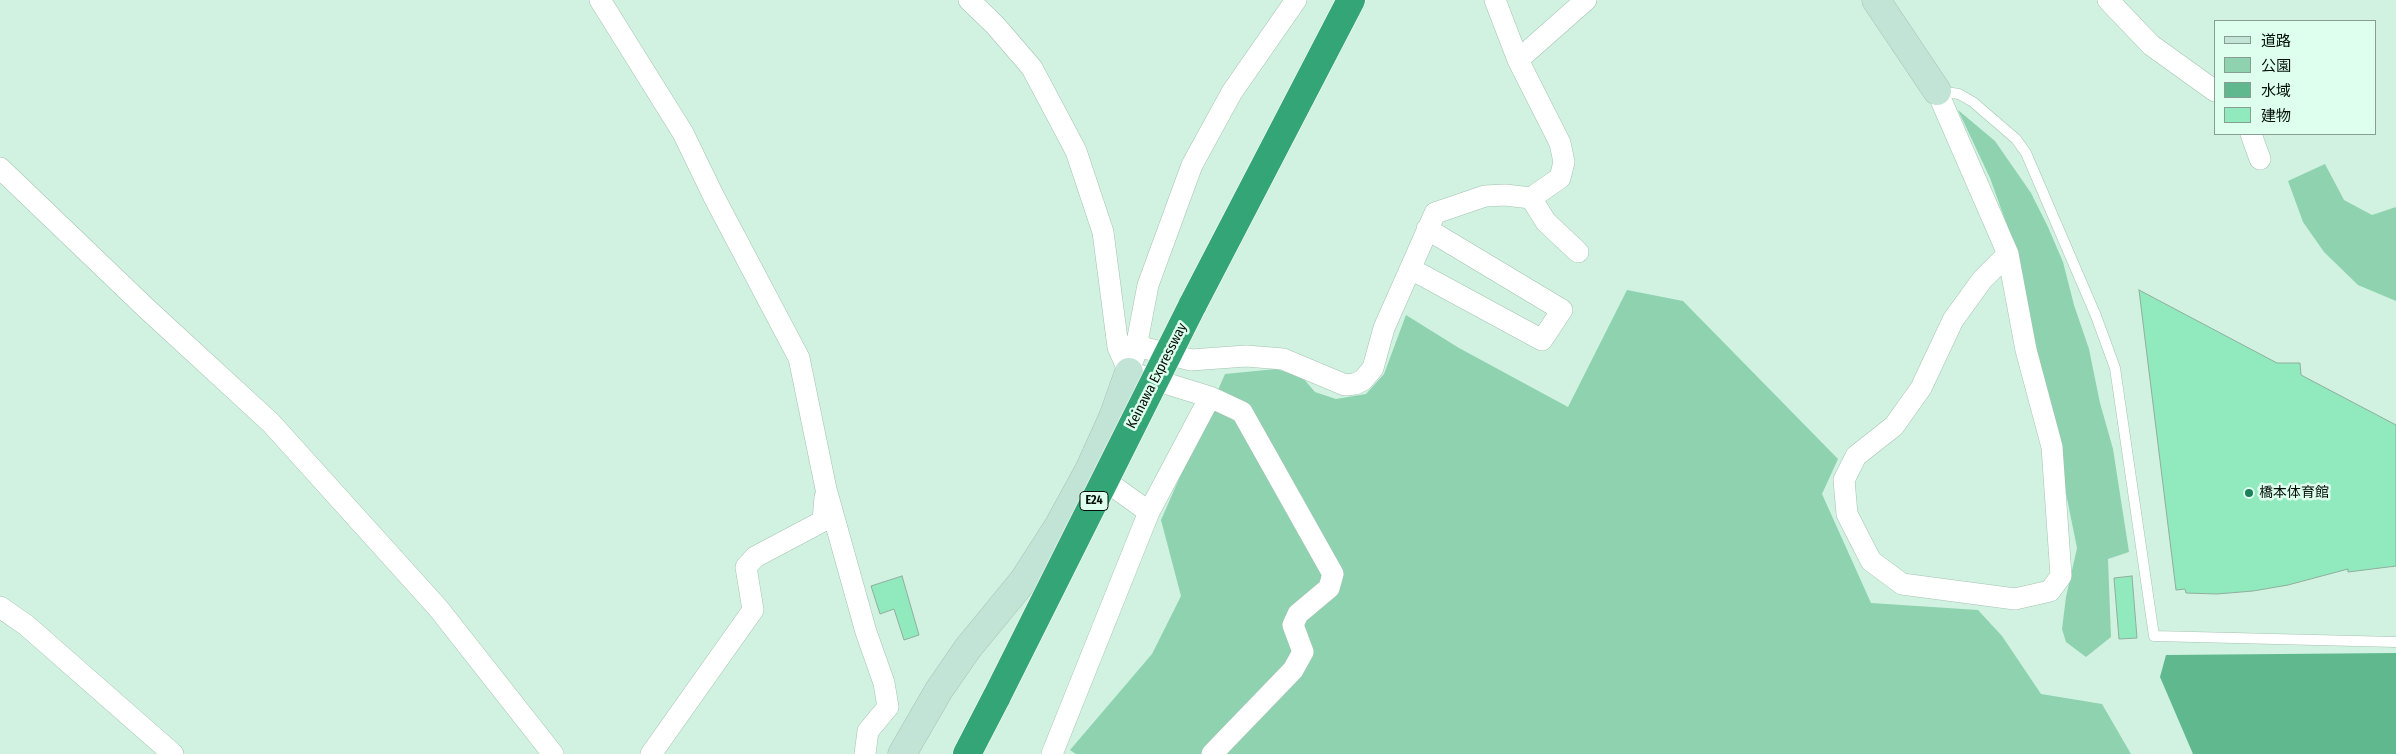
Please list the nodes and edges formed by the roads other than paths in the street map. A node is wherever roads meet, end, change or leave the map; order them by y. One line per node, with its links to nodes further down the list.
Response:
1 (600, 0): 24 (street)
2 (969, 0): 20 (street)
3 (1296, 0): 20 (street)
4 (1351, 0): 33 (highway, Keinawa Expressway / E24, bridge)
5 (1496, 0): 9 (street)
6 (1586, 0): 9 (street)
7 (1876, 0): 11 (street)
8 (2108, 0): 10 (street)
9 (1518, 60): 15 (street)
10 (2214, 90)
11 (1937, 91): 18 (street); 27 (lane)
12 (2251, 135): 13 (street)
13 (2260, 159)
14 (0, 168): 29 (street)
15 (1531, 198): 16 (street); 17 (street)
16 (1427, 229): 19 (street); 19 (street)
17 (1578, 252)
18 (2008, 254): 18 (street)
19 (1411, 269): 20 (street)
20 (1128, 346): 21 (street)
21 (1129, 372): 22 (street); 23 (street)
22 (1210, 397): 25 (street); 35 (street)
23 (1089, 470): 25 (street); 32 (street)
24 (826, 489): 30 (street); 31 (street)
25 (1149, 512): 34 (street)
26 (0, 607): 28 (street)
27 (2396, 642)
28 (173, 754)
29 (553, 754)
30 (651, 754)
31 (865, 754)
32 (902, 754)
33 (967, 754)
34 (1052, 754)
35 (1212, 754)

